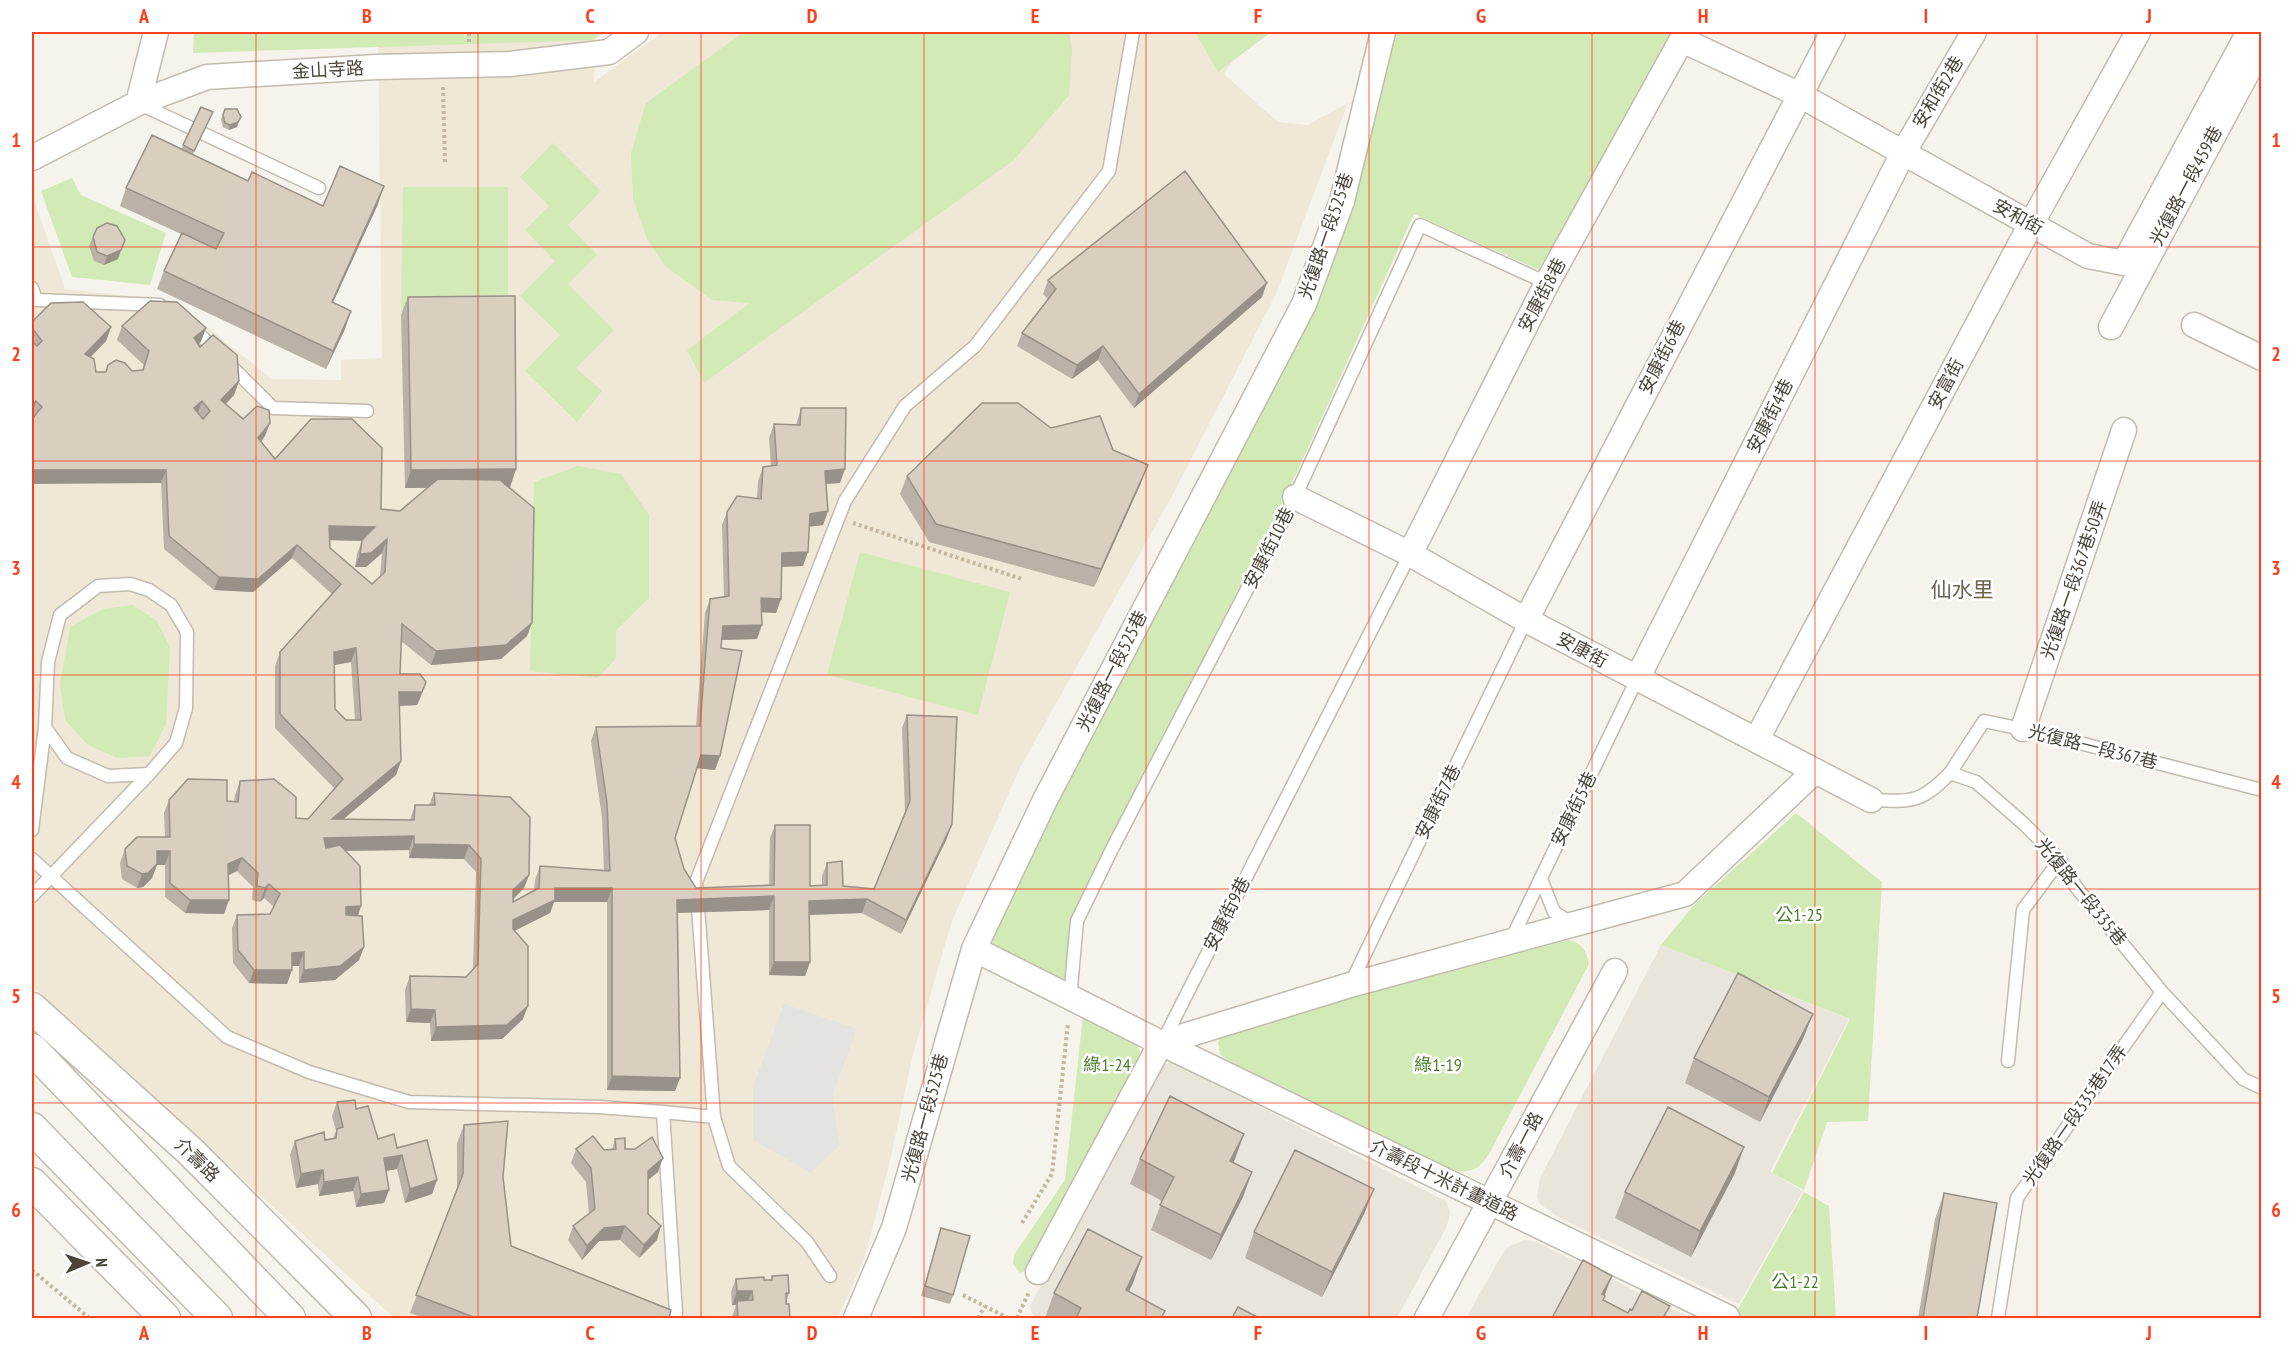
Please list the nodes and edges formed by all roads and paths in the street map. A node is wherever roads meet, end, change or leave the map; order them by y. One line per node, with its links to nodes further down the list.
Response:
1 (636, 32): 13 (street, 金山寺路)
2 (1133, 32): 29 (lane)
3 (1383, 32): 50 (street, 光復路一段525巷)
4 (1833, 32): 12 (street, 安康街6巷)
5 (1974, 32): 14 (street, 安和街2巷)
6 (2138, 32): 18 (street, 安富街)
7 (2249, 32): 18 (street, 安和街)
8 (149, 33): 13 (street)
9 (1684, 36): 12 (street, 安和街); 19 (street, 安康街8巷)
10 (2262, 45): 24 (street, 光復路一段459巷)
11 (443, 93): 16 (path)
12 (1798, 94): 14 (street, 安和街); 32 (street, 安康街6巷)
13 (138, 103): 15 (street, 金山寺路); 17 (lane)
14 (1903, 153): 18 (street, 安和街); 33 (street, 安康街4巷)
15 (32, 158)
16 (445, 164)
17 (319, 188)
18 (2031, 224): 36 (street, 安富街)
19 (1547, 284): 28 (lane, 安康街10巷); 30 (street, 安康街8巷)
20 (32, 288): 21 (lane)
21 (171, 305)
22 (187, 321): 26 (lane)
23 (2194, 325): 25 (street)
24 (2111, 327)
25 (2262, 358)
26 (367, 411)
27 (2124, 430): 35 (street, 光復路一段367巷50弄)
28 (1295, 497): 30 (street, 安康街); 54 (lane, 安康街10巷)
29 (838, 518): 31 (path); 61 (lane)
30 (1410, 554): 32 (street, 安康街); 56 (lane, 安康街9巷)
31 (1022, 579)
32 (1526, 620): 33 (street, 安康街); 52 (lane, 安康街7巷)
33 (1637, 679): 36 (street, 安康街); 46 (lane, 安康街5巷)
34 (45, 727): 39 (lane); 39 (lane); 42 (lane)
35 (2023, 729): 38 (lane, 光復路一段367巷); 40 (lane, 光復路一段367巷)
36 (1757, 739): 37 (street, 安康街)
37 (1815, 771): 41 (street, 安康街); 48 (street)
38 (1950, 773): 41 (lane); 44 (lane, 光復路一段335巷)
39 (149, 774): 45 (lane)
40 (2262, 790)
41 (1871, 800)
42 (32, 830)
43 (32, 859): 45 (lane)
44 (2060, 860): 53 (lane, 光復路一段335巷); 58 (lane)
45 (50, 878): 47 (lane); 60 (lane)
46 (1541, 879): 48 (lane); 49 (lane, 安康街5巷)
47 (32, 896)
48 (1574, 924): 49 (street)
49 (1511, 940): 52 (street)
50 (974, 949): 54 (street); 78 (street, 光復路一段525巷)
51 (1615, 971): 64 (street, 介壽一路)
52 (1350, 985): 56 (street)
53 (2162, 992): 59 (lane, 光復路一段335巷); 82 (lane, 光復路一段335巷17弄)
54 (1071, 998): 56 (street, 介壽段十米計畫道路); 65 (path)
55 (32, 1008): 77 (street, 介壽路)
56 (1161, 1043): 64 (street, 介壽段十米計畫道路); 67 (street, 安康街9巷)
57 (32, 1050): 76 (street)
58 (2008, 1061)
59 (2262, 1089)
60 (663, 1112): 61 (lane); 71 (lane)
61 (714, 1117): 68 (lane)
62 (32, 1128): 75 (street)
63 (32, 1184): 74 (street)
64 (1490, 1202): 72 (street, 介壽段十米計畫道路); 81 (street, 介壽一路)
65 (1022, 1223)
66 (32, 1270): 73 (path)
67 (1038, 1272)
68 (830, 1276)
69 (963, 1295): 70 (path)
70 (985, 1306): 79 (path); 80 (path)
71 (676, 1313)
72 (1726, 1317)
73 (89, 1318)
74 (165, 1318)
75 (217, 1318)
76 (290, 1318)
77 (356, 1318)
78 (856, 1318)
79 (978, 1318)
80 (1008, 1318)
81 (1427, 1318)
82 (1998, 1318)

